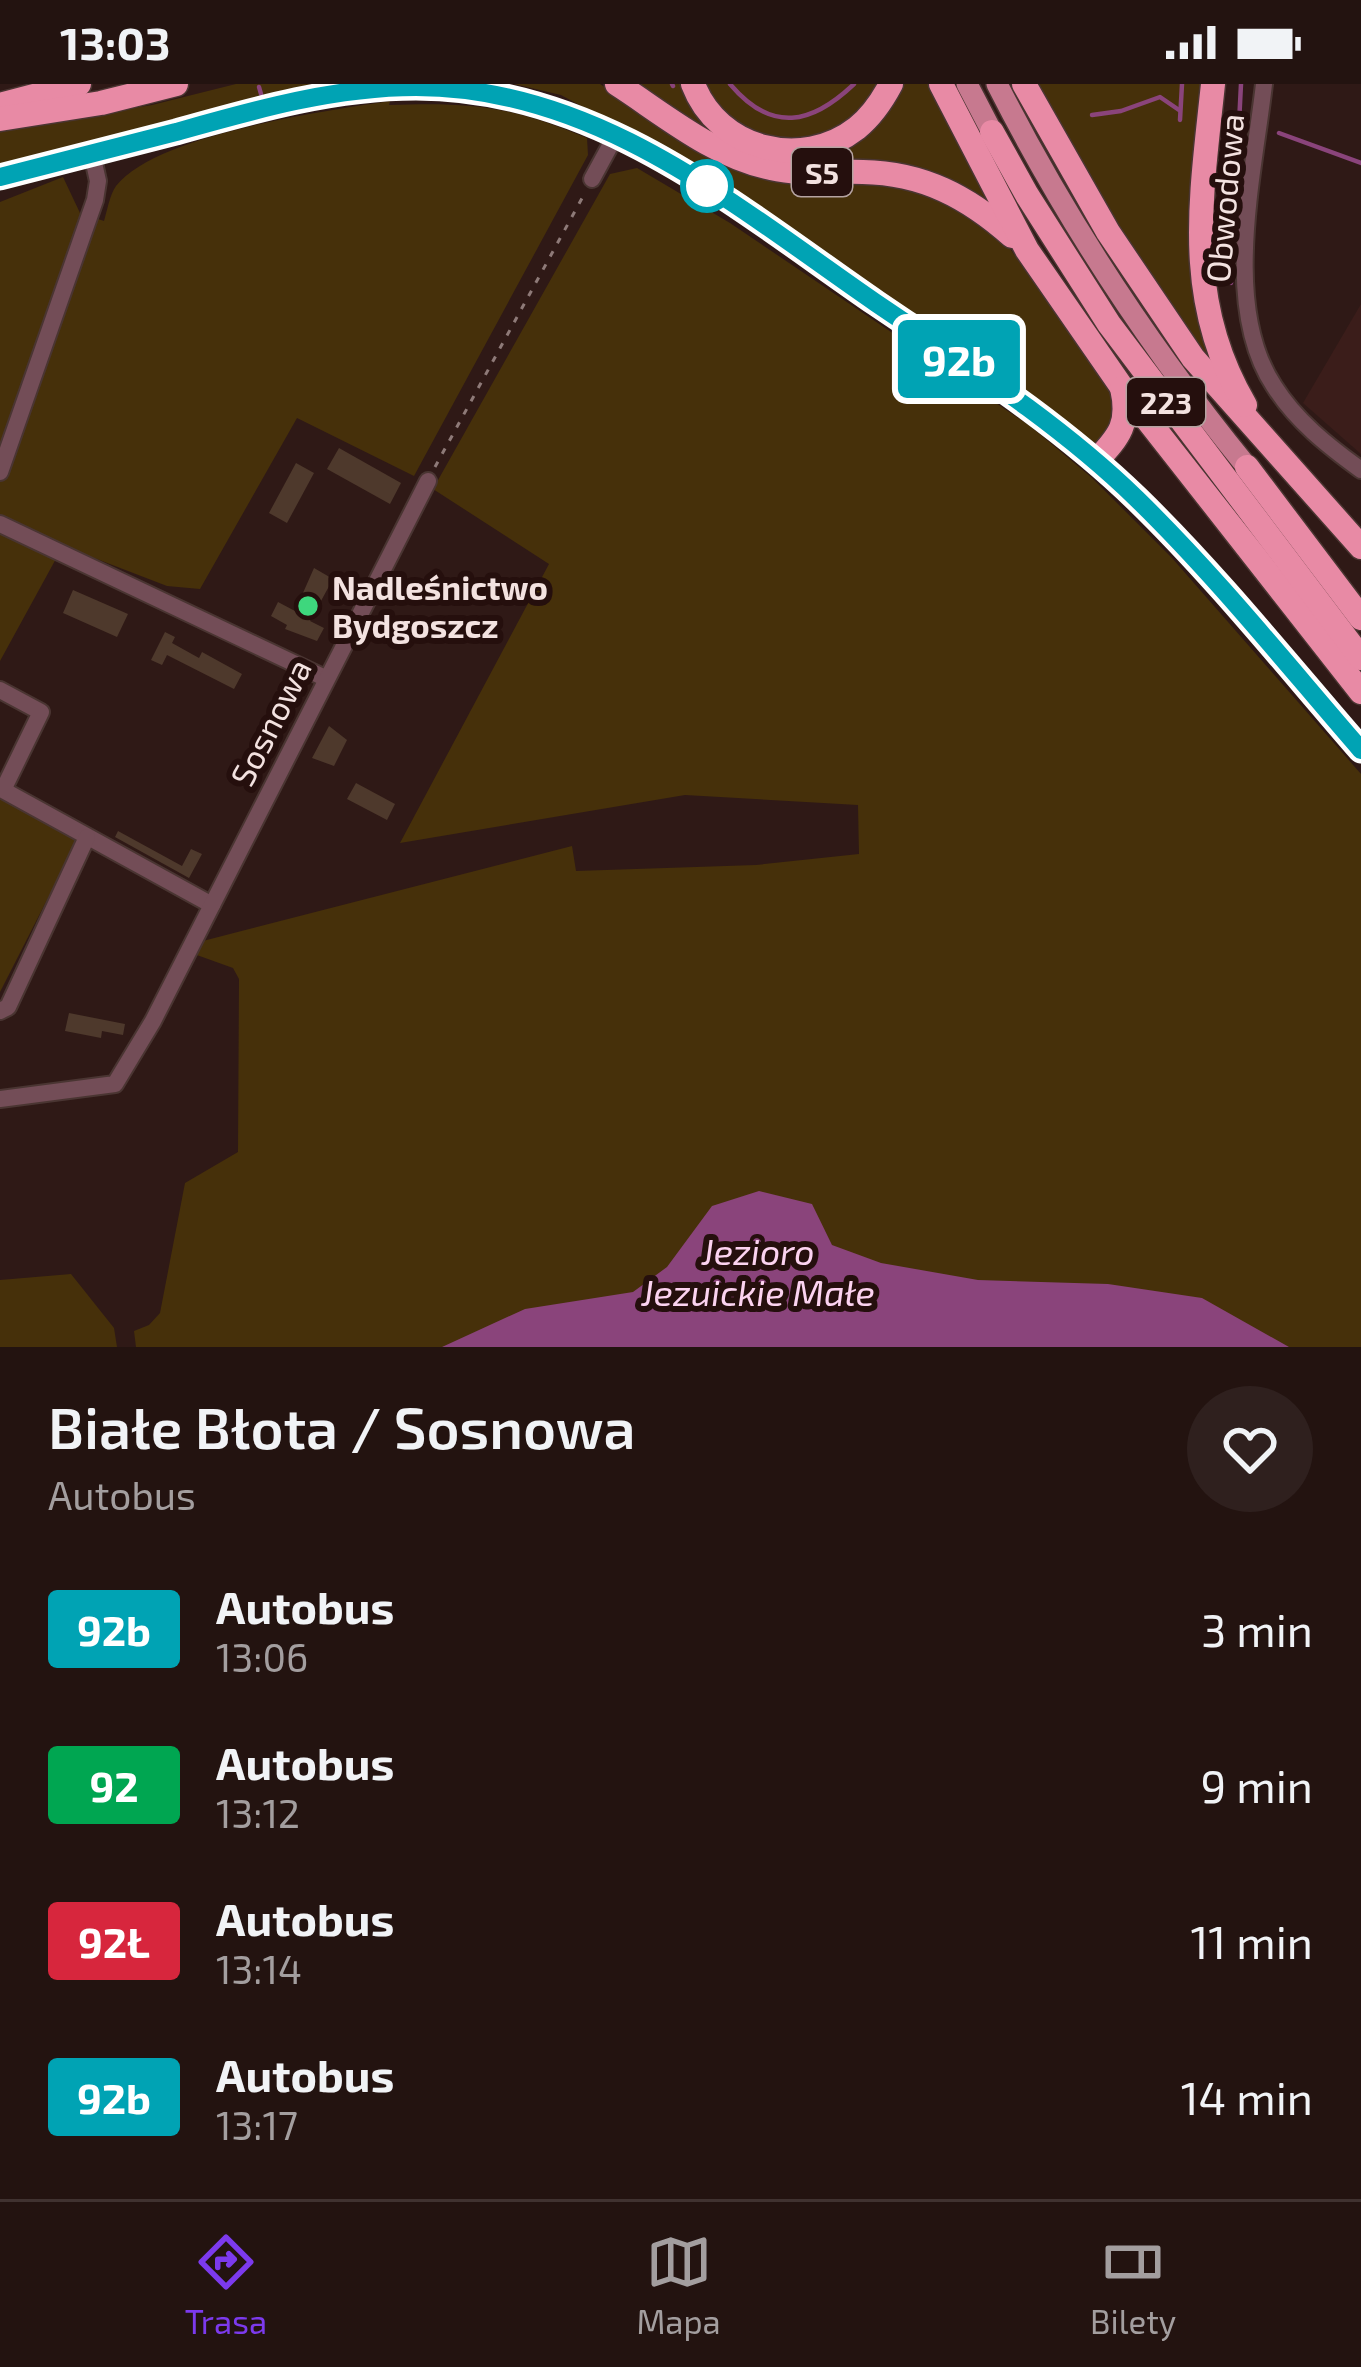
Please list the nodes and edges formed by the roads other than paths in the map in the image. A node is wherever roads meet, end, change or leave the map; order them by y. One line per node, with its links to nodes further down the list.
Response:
1 (79, 84): 12 (highway)
2 (176, 84): 13 (highway)
3 (617, 84): 19 (highway, S5)
4 (693, 84): 5 (highway)
5 (891, 84)
6 (940, 84): 19 (highway)
7 (967, 84): 14 (main road, 223)
8 (997, 84): 23 (main road, 223)
9 (1024, 84): 21 (highway)
10 (1213, 84): 21 (highway)
11 (1264, 84): 24 (street, Obwodowa)
12 (0, 105)
13 (0, 119)
14 (992, 132): 30 (highway, 223)
15 (616, 134): 16 (street); 18 (street); 22 (street)
16 (92, 154): 17 (street); 25 (street)
17 (0, 177)
18 (592, 179)
19 (1028, 250): 20 (highway, S5)
20 (1121, 386): 22 (highway); 33 (highway, S5)
21 (1279, 458): 28 (highway)
22 (1096, 461): 34 (street)
23 (1246, 467): 29 (highway, 223)
24 (1361, 470)
25 (0, 472)
26 (428, 481): 31 (street, Sosnowa)
27 (0, 524): 31 (street)
28 (1361, 547)
29 (1361, 618)
30 (1361, 658)
31 (325, 678): 36 (street, Sosnowa)
32 (0, 689): 35 (street)
33 (1361, 692)
34 (1361, 750)
35 (87, 837): 36 (street); 37 (street)
36 (212, 904): 38 (street, Sosnowa)
37 (0, 1011)
38 (0, 1099)

